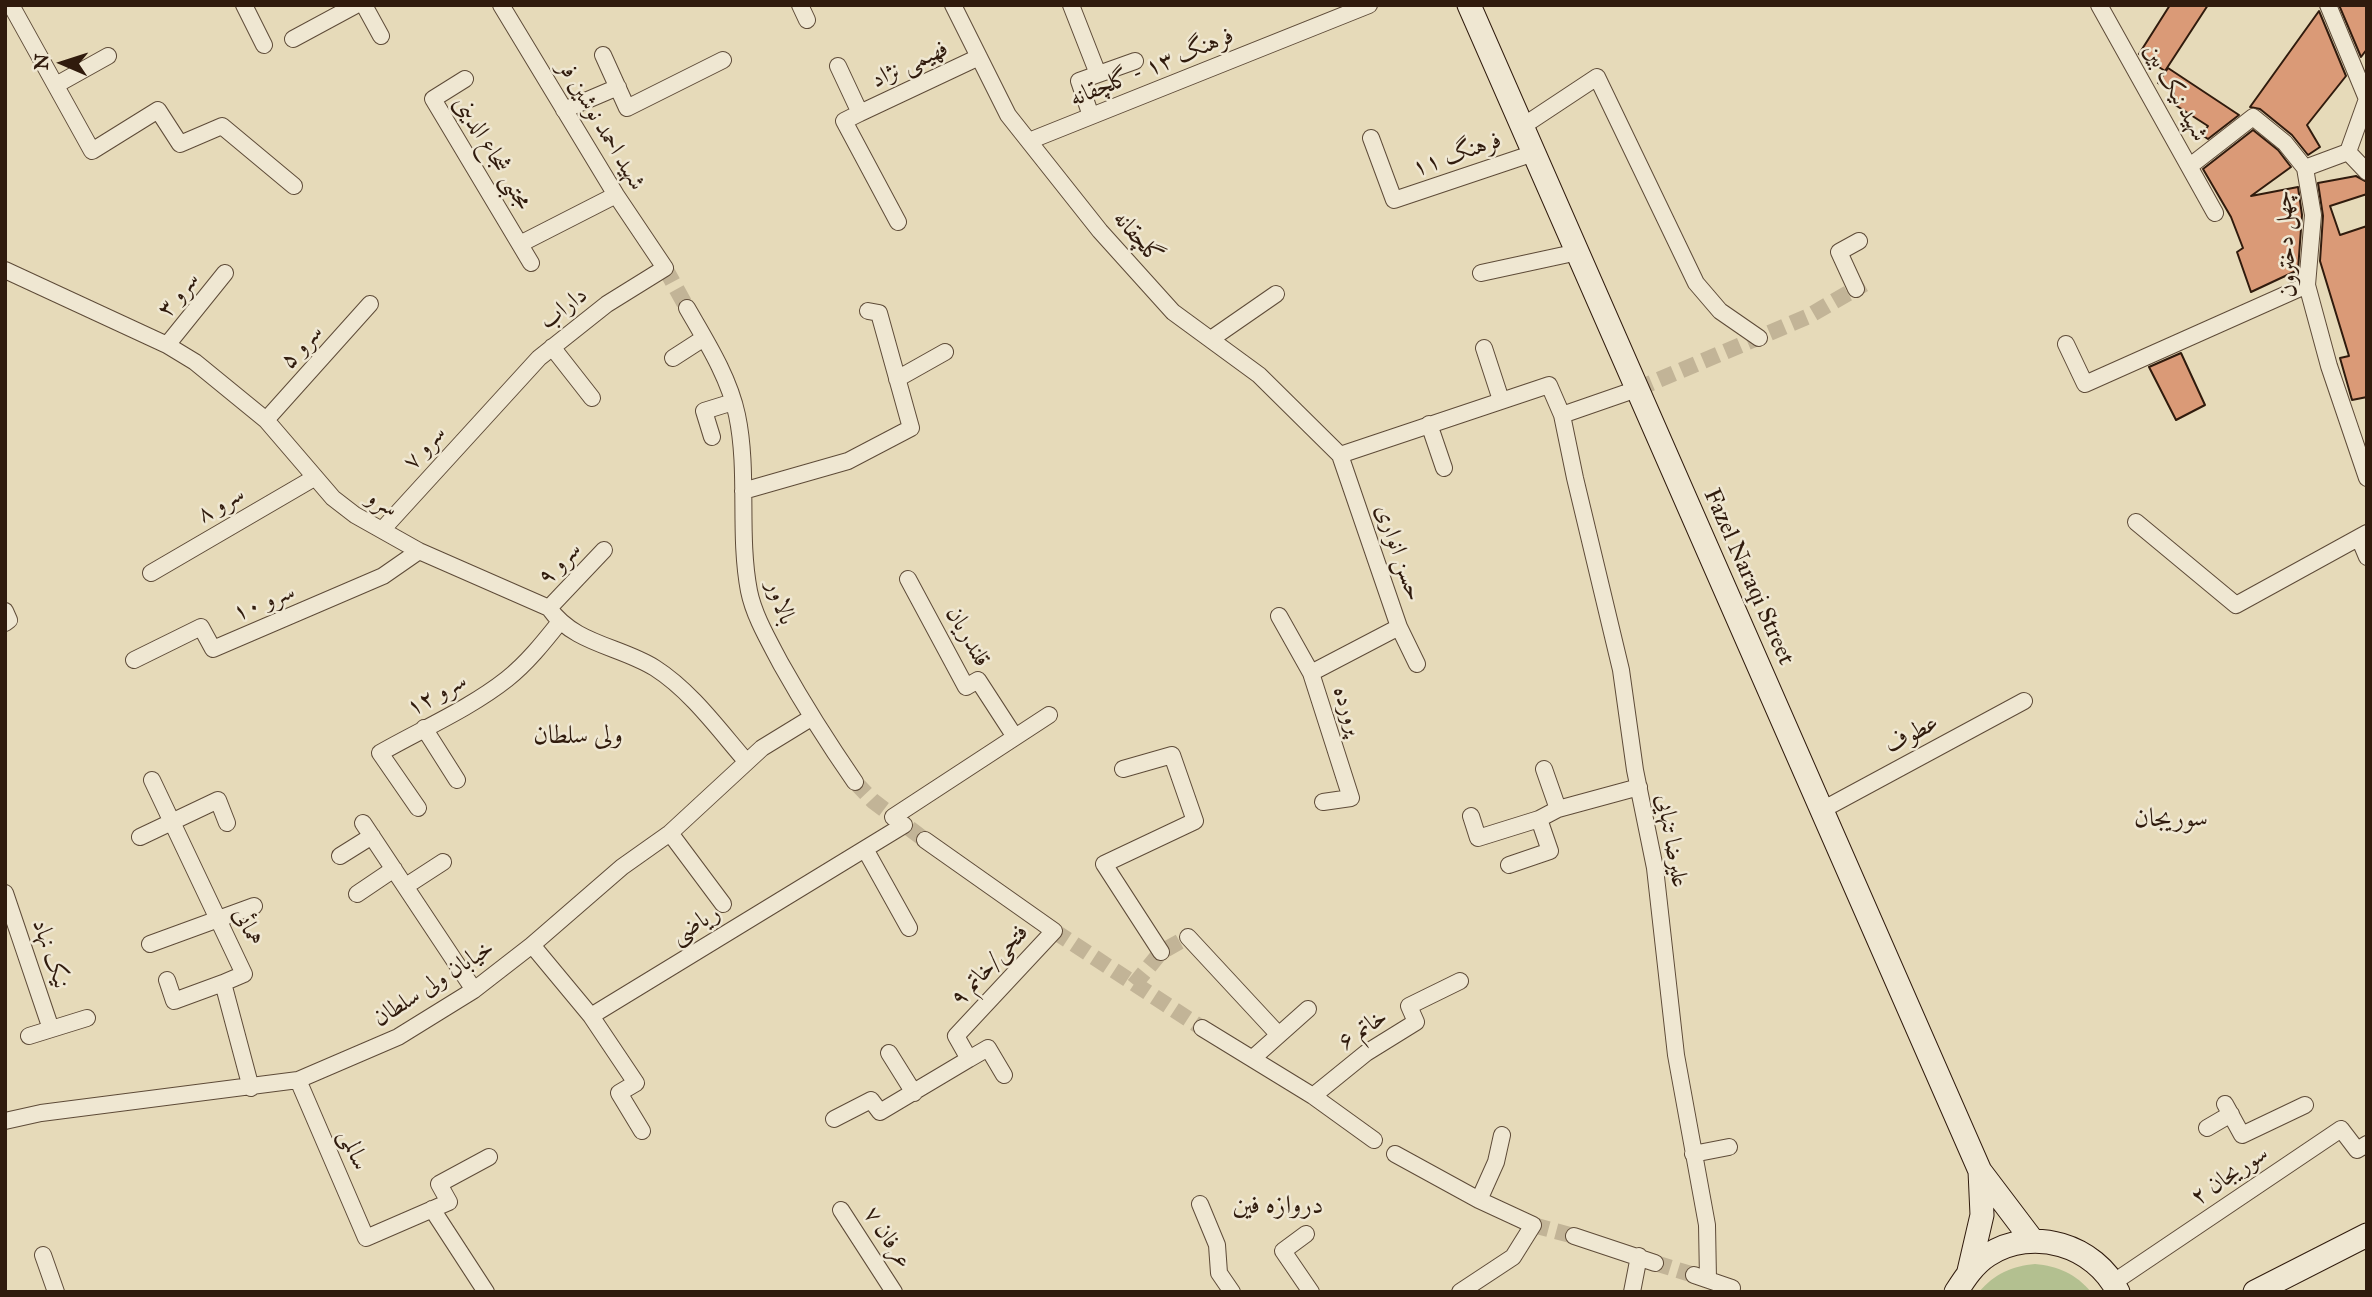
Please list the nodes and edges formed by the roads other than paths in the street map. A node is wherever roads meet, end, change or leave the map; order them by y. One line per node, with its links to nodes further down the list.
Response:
1 (11, 5): 22 (street)
2 (244, 5): 13 (street)
3 (501, 5): 24 (street, شهید احمد نوشین فر)
4 (953, 5): 16 (street, گلچقانه)
5 (1071, 5): 20 (street)
6 (1369, 5): 26 (street, فرهنگ ۱۳ - گلچقانه)
7 (1469, 5): 27 (main road, Fazel Naraqi Street)
8 (2099, 5): 32 (street, شهید نیک بین)
9 (2328, 5): 30 (street)
10 (365, 6): 11 (street); 12 (street)
11 (381, 36)
12 (293, 39)
13 (264, 45)
14 (603, 55): 23 (street)
15 (108, 56): 22 (street)
16 (979, 57): 25 (street, فهیمی نژاد); 29 (street, گلچقانه)
17 (723, 60): 23 (street)
18 (1136, 61): 20 (street)
19 (838, 66): 25 (street)
20 (1098, 74): 26 (street)
21 (465, 79): 40 (street, مجتبی شجاع الدینی)
22 (56, 85): 35 (street)
23 (618, 87): 24 (street)
24 (564, 110): 36 (street, شهید احمد نوشین فر)
25 (860, 113): 38 (street)
26 (1091, 116): 29 (street, فرهنگ ۱۳ - گلچقانه)
27 (1523, 126): 31 (main road, Fazel Naraqi Street); 54 (street)
28 (1371, 138): 31 (street, فرهنگ ۱۱)
29 (1029, 141): 55 (street, گلچقانه)
30 (2348, 152): 33 (street); 34 (street)
31 (1534, 153): 41 (main road, Fazel Naraqi Street)
32 (2190, 166): 33 (street); 37 (street, شهید نیک بین)
33 (2305, 168): 47 (street, چهل دخترون)
34 (2367, 172)
35 (294, 186)
36 (616, 195): 40 (street); 43 (street, شهید احمد نوشین فر)
37 (2216, 213)
38 (898, 222)
39 (1858, 241): 48 (street)
40 (520, 244): 42 (street, مجتبی شجاع الدینی)
41 (1578, 253): 46 (street); 63 (main road, Fazel Naraqi Street)
42 (531, 263)
43 (665, 268): 58 (street, داراب)
44 (5, 270): 57 (street, سرو)
45 (225, 273): 57 (street, سرو ۳)
46 (1480, 273)
47 (2307, 285): 56 (street); 75 (street, چهل دخترون)
48 (1856, 289)
49 (1276, 294): 55 (street)
50 (370, 304): 69 (street, سرو ۵)
51 (687, 308): 53 (street, بالاور)
52 (868, 311): 62 (street)
53 (704, 338): 61 (street); 67 (street, بالاور)
54 (1759, 338)
55 (1211, 340): 72 (street, گلچقانه)
56 (2066, 344)
57 (167, 345): 69 (street, سرو)
58 (552, 347): 64 (street, داراب); 65 (street)
59 (1484, 348): 66 (street)
60 (945, 352): 62 (street)
61 (673, 358)
62 (897, 379): 76 (street)
63 (1637, 389): 68 (street); 109 (main road, Fazel Naraqi Street)
64 (501, 398): 78 (street, سرو ۷)
65 (592, 398)
66 (1501, 400): 68 (street, علیرضا تنهایی); 70 (street)
67 (733, 402): 71 (street); 76 (street, بالاور)
68 (1562, 415): 105 (street, علیرضا تنهایی)
69 (267, 420): 74 (street, سرو)
70 (1429, 424): 72 (street); 73 (street)
71 (712, 438)
72 (1340, 456): 90 (street, حسن انواری)
73 (1444, 468)
74 (314, 478): 78 (street, سرو); 83 (street, سرو ۸)
75 (2367, 478)
76 (743, 491): 96 (street, بالاور)
77 (2136, 522): 79 (street)
78 (382, 530): 80 (street, سرو)
79 (2363, 536): 82 (street)
80 (419, 551): 85 (street, سرو); 91 (street, سرو ۱۰)
81 (604, 551): 85 (street, سرو ۹)
82 (2367, 556)
83 (151, 573)
84 (908, 579): 98 (street, قلندریان)
85 (549, 608): 89 (street)
86 (5, 611): 88 (street)
87 (1279, 616): 93 (street, پرورده)
88 (5, 623)
89 (559, 623): 97 (street, سرو ۱۲); 99 (street)
90 (1399, 627): 92 (street, حسن انواری); 93 (street)
91 (134, 660)
92 (1417, 664)
93 (1311, 673): 106 (street, پرورده)
94 (2024, 701): 109 (street, عطوف)
95 (1049, 715): 98 (street, ریاضی)
96 (811, 718): 99 (street, خیابان ولی سلطان); 104 (street, بالاور)
97 (424, 728): 103 (street); 107 (street, سرو ۱۲)
98 (1015, 737): 117 (street, ریاضی)
99 (746, 761): 114 (street, خیابان ولی سلطان)
100 (1124, 769): 132 (street)
101 (1544, 769): 108 (street)
102 (152, 780): 112 (street, همائی)
103 (457, 780)
104 (855, 782)
105 (1639, 787): 108 (street); 162 (street, علیرضا تنهایی)
106 (1323, 802)
107 (418, 808)
108 (1558, 809): 111 (street)
109 (1822, 810): 164 (main road, Fazel Naraqi Street)
110 (1471, 816): 111 (street)
111 (1539, 819): 120 (street)
112 (172, 822): 113 (street); 115 (street); 127 (street, همائی)
113 (227, 823)
114 (670, 833): 125 (street); 131 (street, خیابان ولی سلطان)
115 (140, 837)
116 (925, 840): 146 (street, فتحی/خاتم ۹)
117 (864, 849): 128 (street); 138 (street, ریاضی)
118 (340, 856): 121 (street)
119 (443, 862): 122 (street)
120 (1509, 865)
121 (394, 869): 122 (street); 124 (street)
122 (406, 886): 136 (street)
123 (5, 893): 141 (street, نیک نهاد)
124 (357, 894)
125 (723, 904)
126 (254, 906): 127 (street)
127 (218, 919): 130 (street); 135 (street, همائی)
128 (909, 928)
129 (1188, 937): 142 (street)
130 (150, 944)
131 (532, 945): 136 (street, خیابان ولی سلطان); 138 (street)
132 (1161, 952)
133 (167, 980): 135 (street)
134 (1460, 981): 151 (street, خاتم ۶)
135 (223, 983): 149 (street)
136 (474, 990): 148 (street, خیابان ولی سلطان)
137 (1308, 1009): 142 (street)
138 (591, 1016): 156 (street)
139 (87, 1018): 141 (street)
140 (1202, 1028): 145 (street)
141 (51, 1029): 143 (street)
142 (1278, 1034): 145 (street)
143 (29, 1037)
144 (889, 1053): 150 (street)
145 (1253, 1058): 151 (street)
146 (969, 1059): 147 (street); 150 (street)
147 (1004, 1075)
148 (298, 1080): 149 (street, خیابان ولی سلطان); 167 (street, سالمی)
149 (251, 1088): 154 (street, خیابان ولی سلطان)
150 (914, 1093): 153 (street)
151 (1312, 1096): 158 (street)
152 (2305, 1105): 155 (street)
153 (834, 1118)
154 (5, 1121)
155 (2207, 1128)
156 (642, 1131)
157 (1502, 1135): 165 (street)
158 (1374, 1140)
159 (2367, 1144): 177 (street, سوریجان ۲)
160 (1729, 1147): 162 (street)
161 (1395, 1154): 165 (street)
162 (1693, 1154): 178 (street, علیرضا تنهایی)
163 (489, 1157): 167 (street)
164 (1980, 1171): 172 (main road); 176 (main road)
165 (1479, 1200): 184 (street)
166 (1199, 1203): 182 (street)
167 (432, 1209): 180 (street)
168 (841, 1210): 181 (street, عرفان ۷)
169 (1306, 1234): 183 (street)
170 (2367, 1235): 187 (main road)
171 (1574, 1236): 174 (street)
172 (2033, 1241): 176 (main road); 177 (main road)
173 (43, 1255): 179 (street)
174 (1639, 1256): 175 (street); 185 (street)
175 (1655, 1263)
176 (1969, 1271): 186 (main road)
177 (2116, 1287)
178 (1732, 1288)
179 (56, 1292)
180 (486, 1292)
181 (894, 1292)
182 (1232, 1292)
183 (1311, 1292)
184 (1460, 1292)
185 (1632, 1292)
186 (1956, 1292)
187 (2255, 1292)

